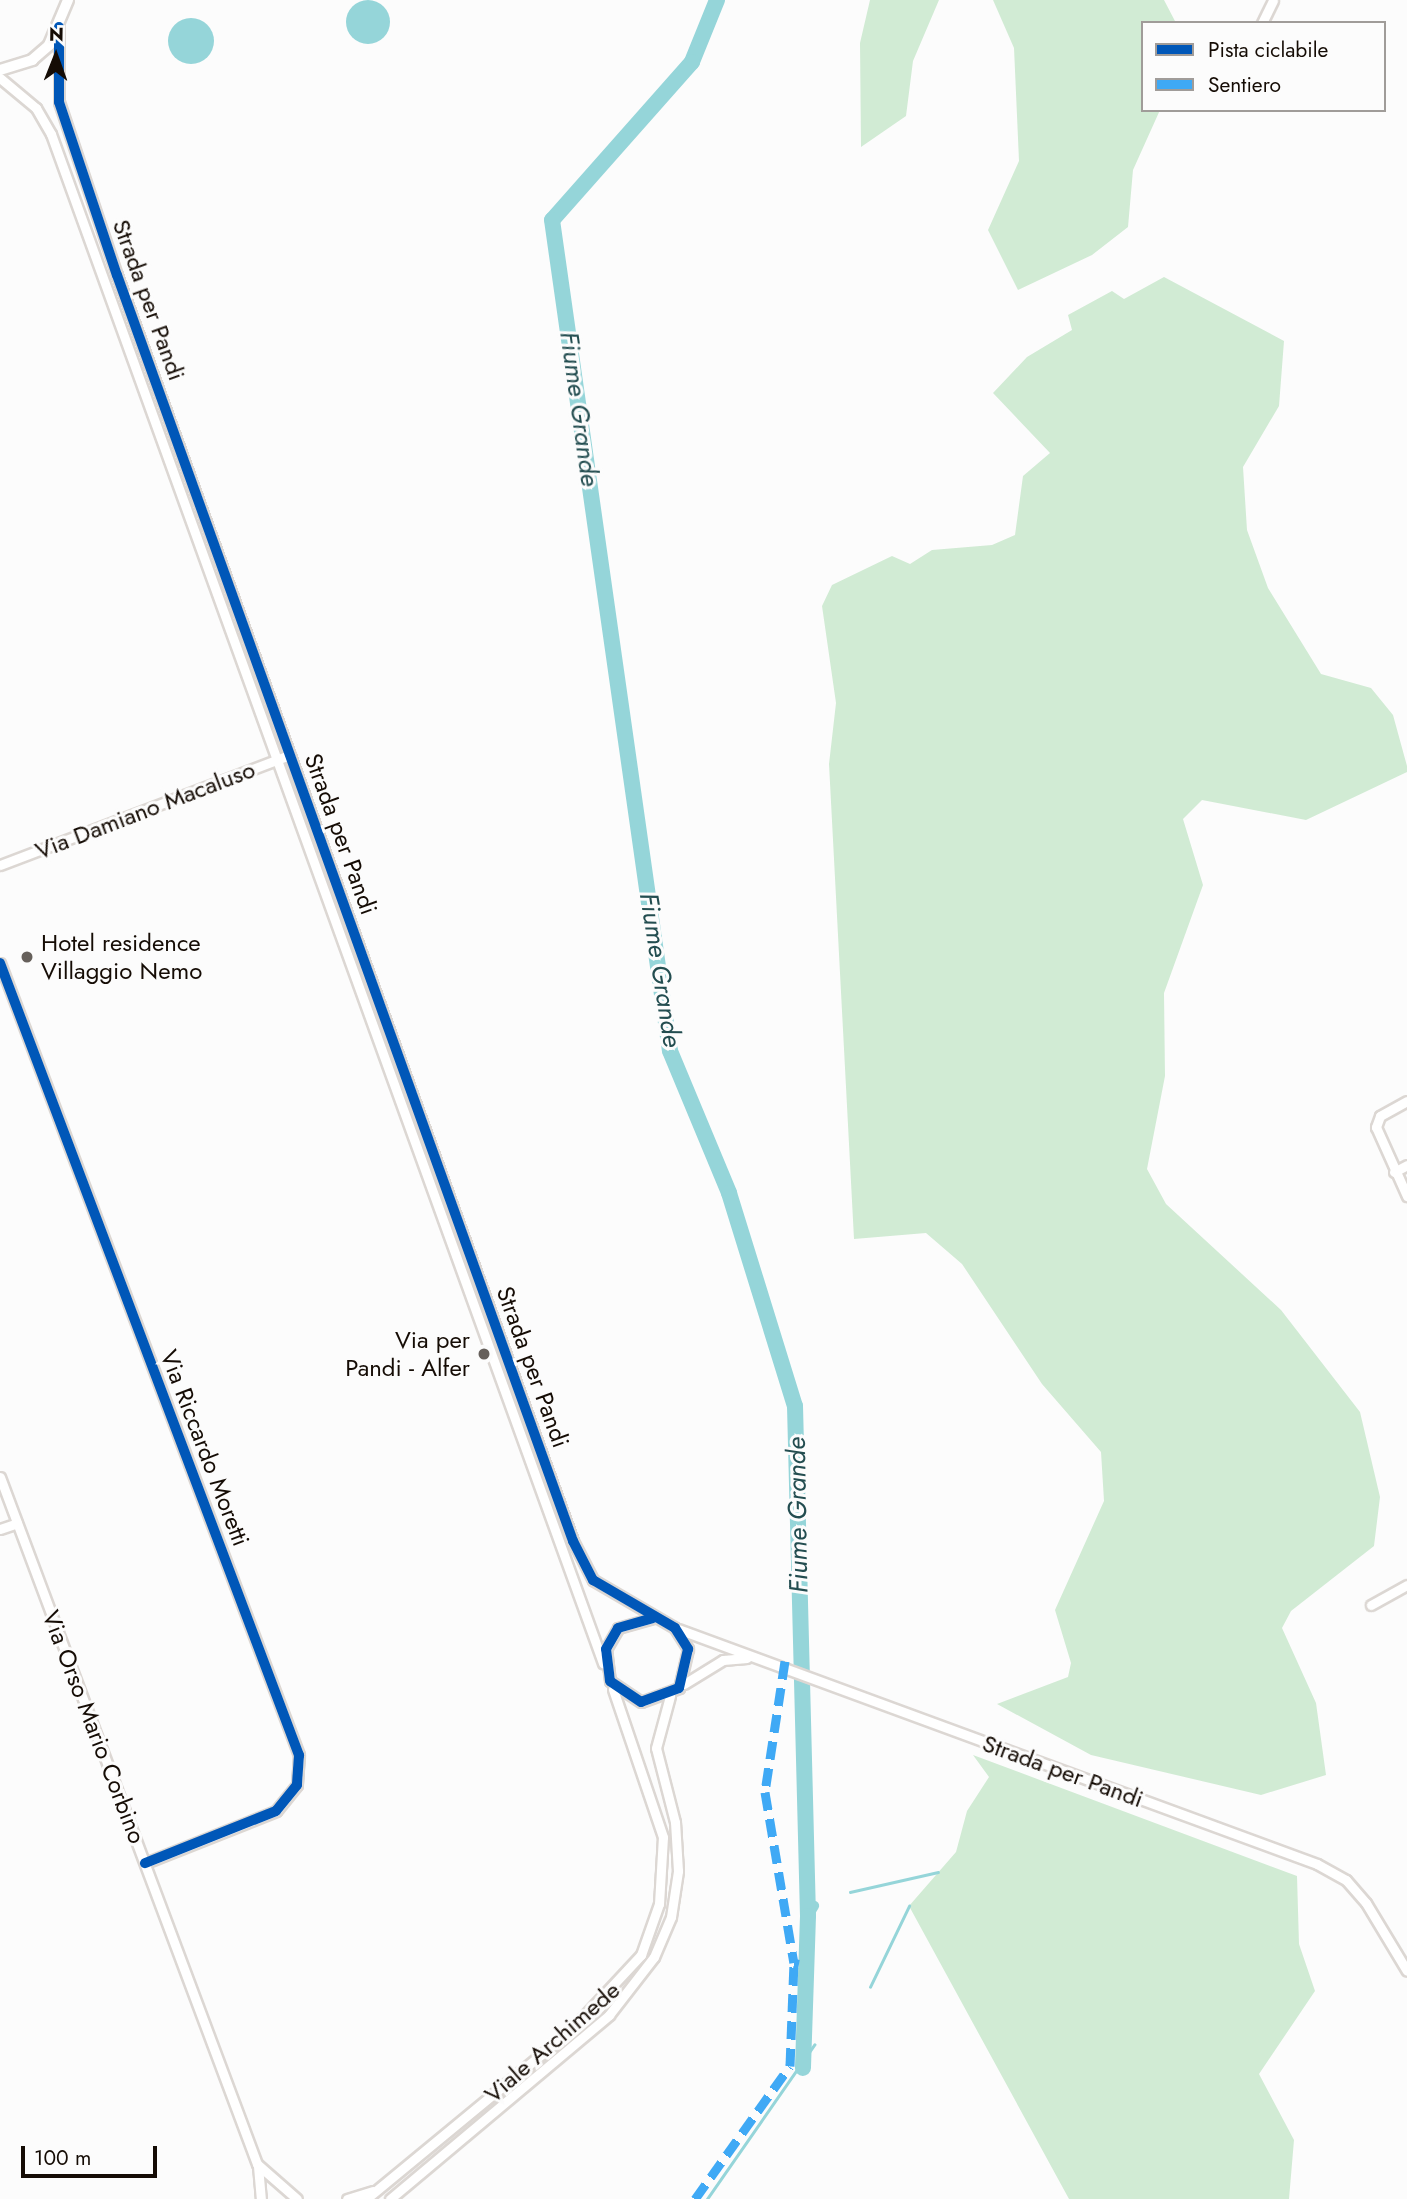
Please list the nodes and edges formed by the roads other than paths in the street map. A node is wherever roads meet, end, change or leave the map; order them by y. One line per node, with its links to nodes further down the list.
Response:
1 (65, 0): 4 (street)
2 (1273, 0): 3 (street)
3 (1263, 21)
4 (59, 27): 5 (street); 7 (street, Strada per Pandi)
5 (0, 70)
6 (0, 78): 8 (street, Strada per Pandi)
7 (290, 755): 8 (street, Via Damiano Macaluso); 20 (street, Strada per Pandi)
8 (276, 761): 9 (street, Via Damiano Macaluso); 23 (street, Strada per Pandi)
9 (0, 865)
10 (0, 964): 26 (street, Via Riccardo Moretti)
11 (1407, 1101): 13 (street)
12 (1407, 1165): 13 (street)
13 (1394, 1172): 14 (street)
14 (1407, 1196)
15 (0, 1477): 16 (street, Via Orso Mario Corbino)
16 (18, 1523): 17 (street); 26 (street, Via Orso Mario Corbino)
17 (0, 1529)
18 (1407, 1585): 19 (street)
19 (1371, 1605)
20 (653, 1618): 21 (street, Strada per Pandi); 23 (street)
21 (675, 1628): 22 (street, Strada per Pandi); 24 (street)
22 (756, 1659): 24 (street); 27 (street, Strada per Pandi)
23 (608, 1676): 25 (street); 29 (street, Viale Archimede)
24 (679, 1688): 25 (street)
25 (670, 1696): 34 (street, Viale Archimede)
26 (145, 1863): 28 (street, Via Orso Mario Corbino)
27 (1407, 1971)
28 (257, 2164): 30 (street); 31 (street, Via Orso Mario Corbino)
29 (378, 2189): 32 (street); 33 (street, Viale Archimede)
30 (261, 2199)
31 (295, 2199)
32 (347, 2199)
33 (366, 2199)
34 (390, 2199)

